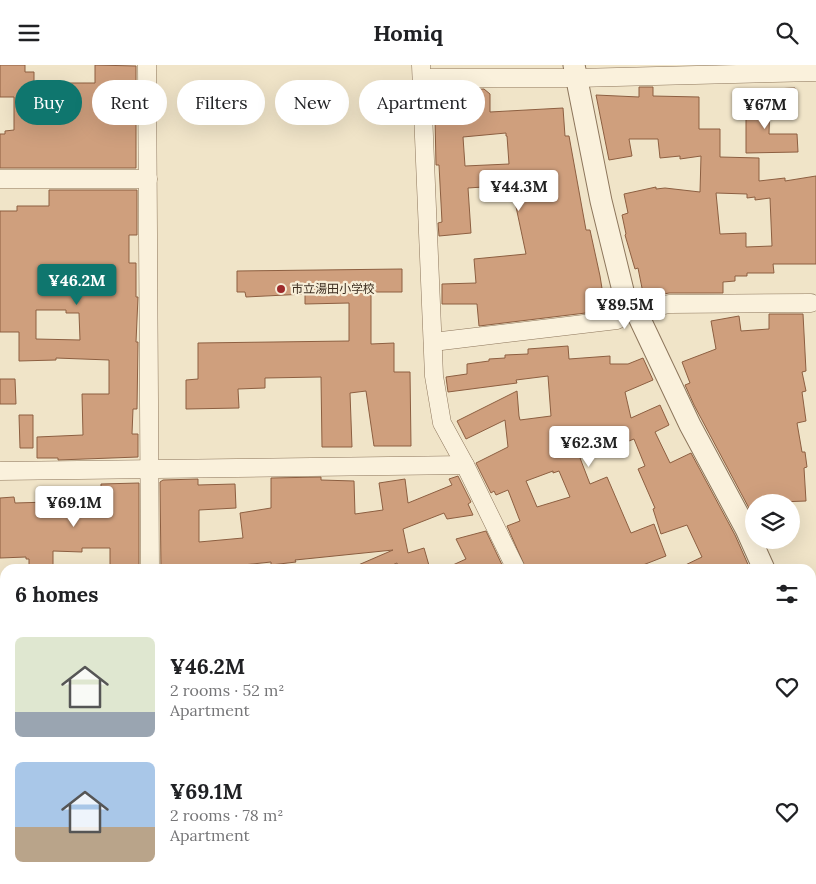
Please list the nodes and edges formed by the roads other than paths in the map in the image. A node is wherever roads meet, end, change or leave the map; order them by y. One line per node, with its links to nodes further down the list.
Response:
1 (146, 65): 6 (street)
2 (422, 71): 3 (street); 9 (street)
3 (575, 71): 4 (street); 8 (street)
4 (816, 72)
5 (0, 179): 6 (street)
6 (148, 179): 11 (street)
7 (811, 303): 8 (street)
8 (632, 311): 9 (street); 15 (street)
9 (433, 341): 10 (street)
10 (465, 465): 11 (street); 14 (street)
11 (150, 468): 12 (street); 13 (street)
12 (0, 471)
13 (150, 564)
14 (514, 564)
15 (762, 564)

